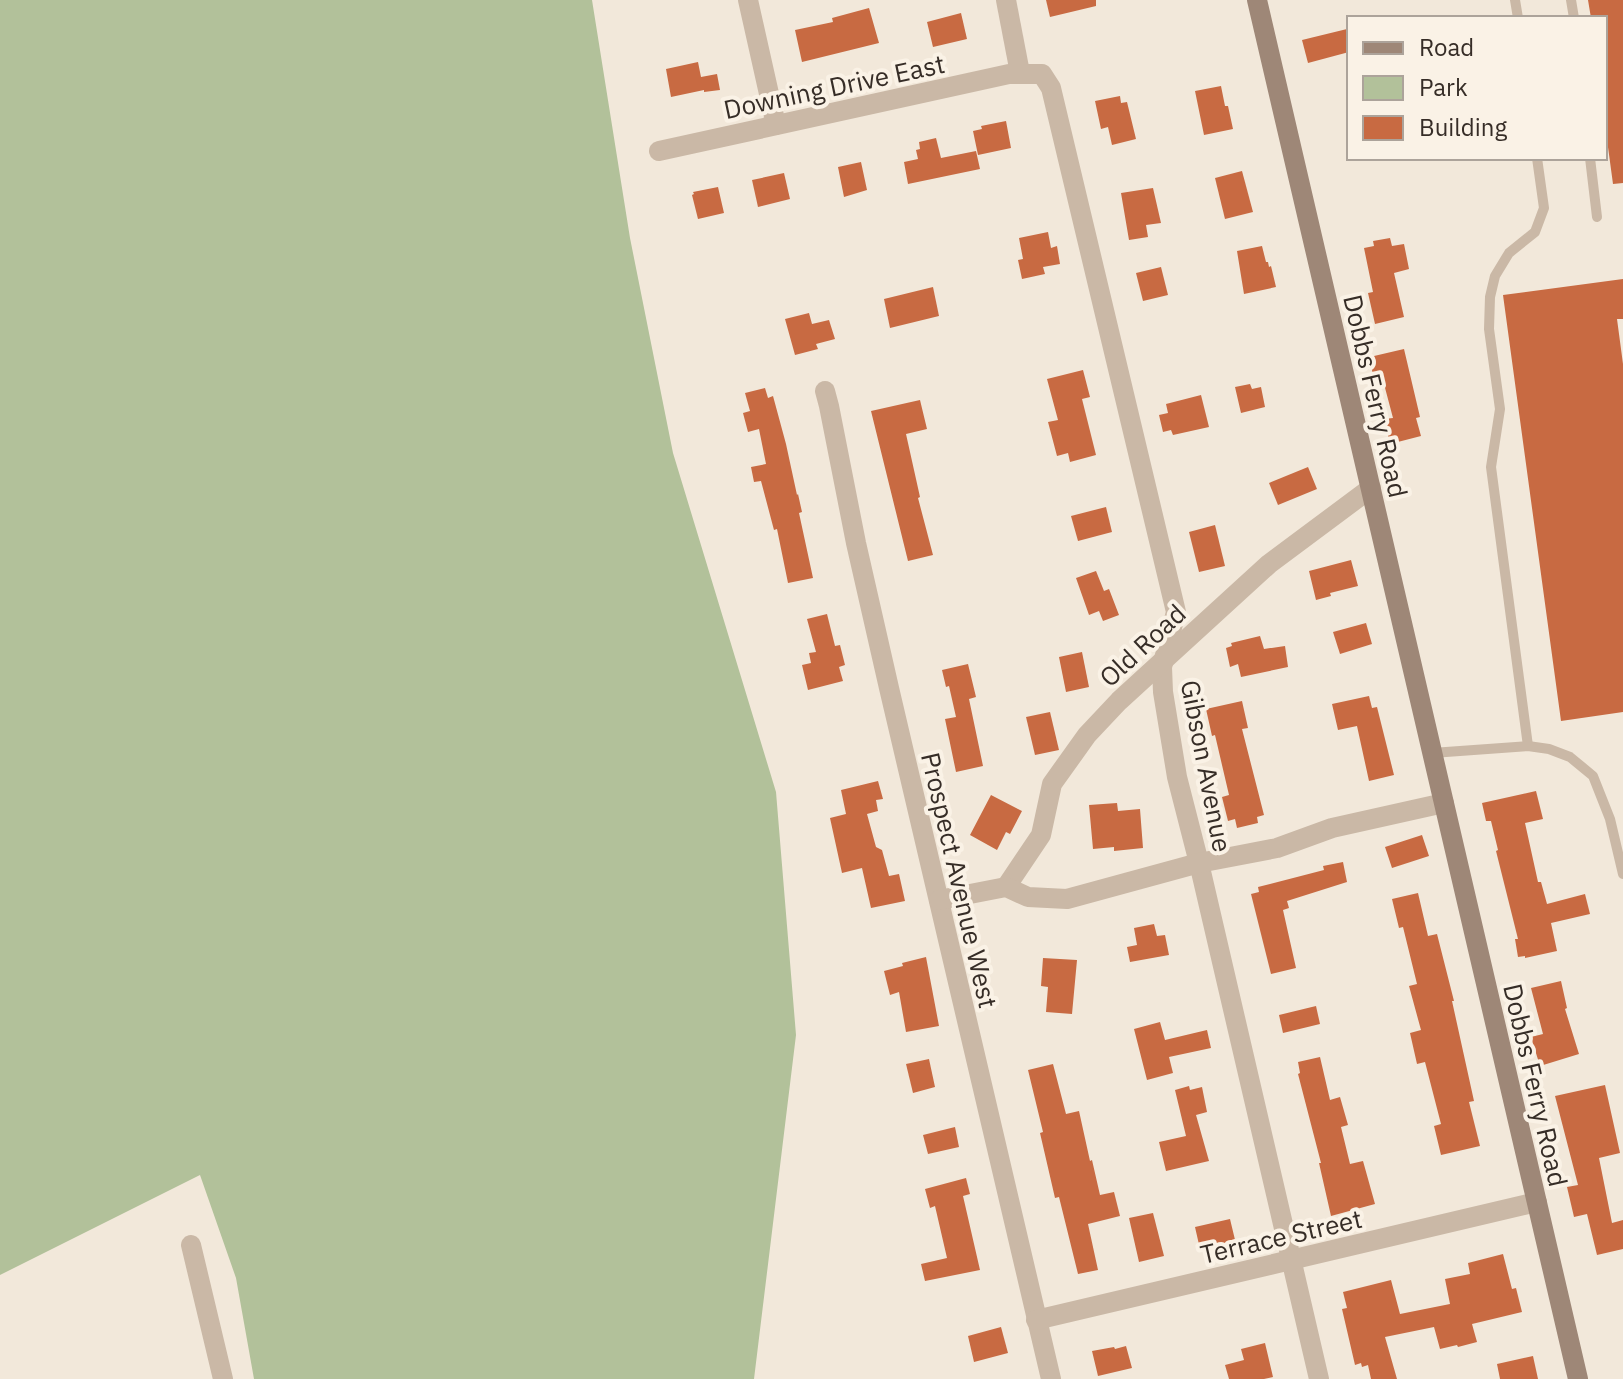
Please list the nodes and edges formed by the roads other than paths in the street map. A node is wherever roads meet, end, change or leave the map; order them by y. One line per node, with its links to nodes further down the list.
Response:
1 (748, 0): 5 (street)
2 (1006, 0): 4 (street)
3 (1257, 0): 11 (main road, Dobbs Ferry Road)
4 (1020, 73): 5 (street, Downing Drive East); 12 (street, Gibson Avenue)
5 (776, 125): 6 (street, Downing Drive East)
6 (659, 151)
7 (1537, 160): 13 (lane)
8 (1590, 160): 9 (lane)
9 (1597, 217)
10 (825, 391): 19 (street, Prospect Avenue West)
11 (1371, 488): 12 (street, Old Road); 14 (main road, Dobbs Ferry Road)
12 (1164, 660): 16 (street, Gibson Avenue); 18 (street, Old Road)
13 (1528, 746): 14 (lane); 17 (lane)
14 (1432, 753): 15 (main road, Dobbs Ferry Road)
15 (1444, 803): 16 (street); 20 (main road, Dobbs Ferry Road)
16 (1199, 863): 18 (street); 22 (street, Gibson Avenue)
17 (1623, 874)
18 (1006, 887): 19 (street)
19 (939, 900): 23 (street, Prospect Avenue West)
20 (1537, 1202): 22 (street, Terrace Street); 27 (main road, Dobbs Ferry Road)
21 (191, 1245): 24 (street)
22 (1292, 1260): 23 (street, Terrace Street); 26 (street, Gibson Avenue)
23 (1036, 1320): 25 (street, Prospect Avenue West)
24 (223, 1379)
25 (1051, 1379)
26 (1319, 1379)
27 (1578, 1379)

